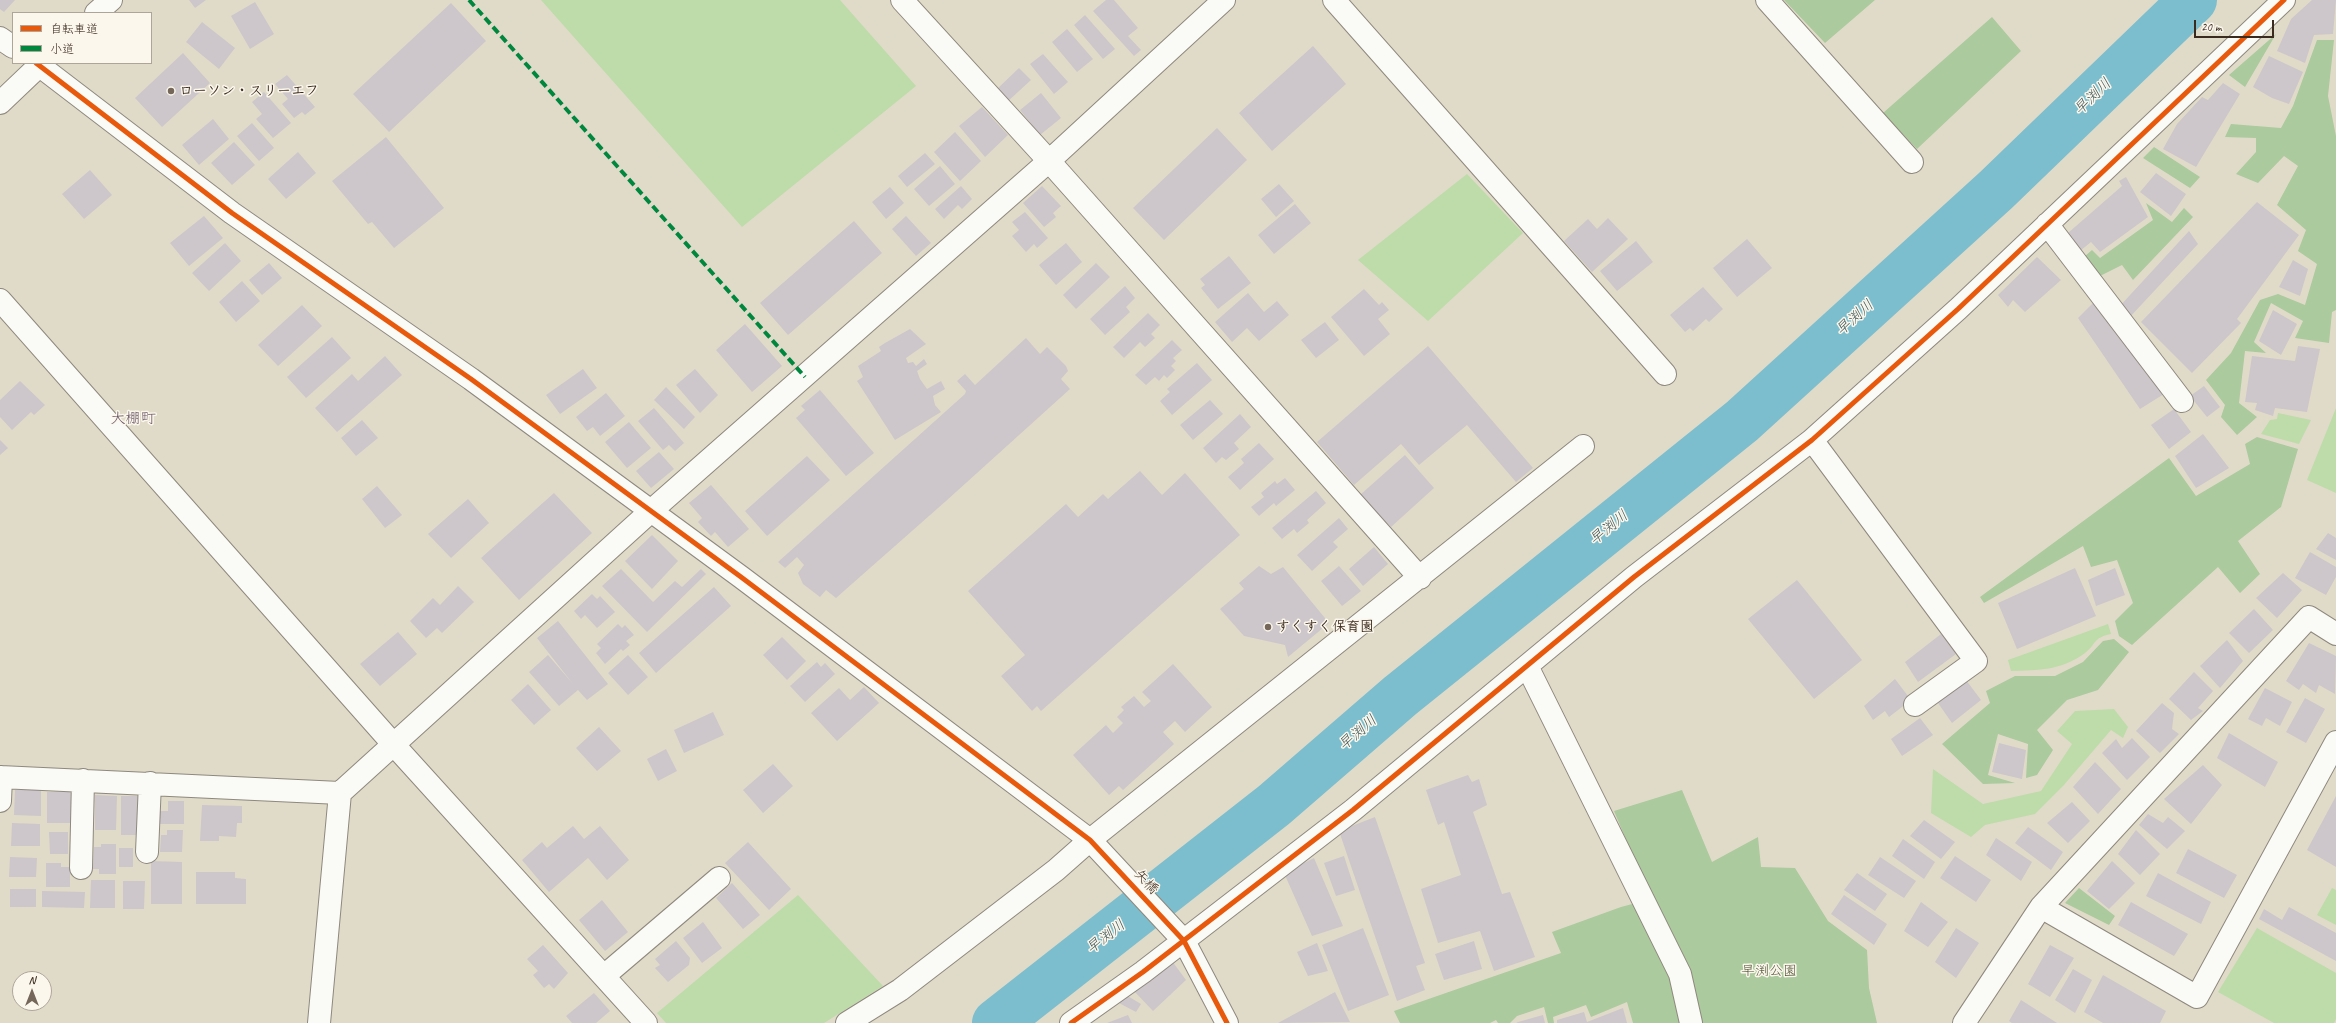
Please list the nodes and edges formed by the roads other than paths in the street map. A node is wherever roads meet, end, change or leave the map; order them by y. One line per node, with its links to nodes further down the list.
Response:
1 (111, 0): 7 (street)
2 (902, 0): 12 (street)
3 (1224, 0): 12 (street)
4 (1334, 0): 16 (street)
5 (1768, 0): 13 (street)
6 (2284, 0): 14 (street)
7 (97, 12)
8 (0, 38): 9 (street)
9 (12, 46)
10 (39, 64): 11 (street); 20 (street, 矢橋)
11 (0, 103)
12 (1049, 161): 20 (street); 21 (street)
13 (1912, 162)
14 (2047, 224): 17 (street); 18 (street)
15 (0, 300): 26 (street)
16 (1665, 374)
17 (2182, 401)
18 (1812, 440): 23 (street); 24 (street)
19 (1583, 446): 21 (street)
20 (651, 511): 26 (street); 32 (street, 矢橋)
21 (1420, 578): 32 (street)
22 (2336, 634): 36 (street)
23 (1527, 666): 37 (street); 44 (street)
24 (1915, 705)
25 (2336, 742): 36 (street)
26 (394, 745): 30 (street); 38 (street)
27 (0, 777): 28 (street); 31 (street)
28 (83, 780): 29 (street); 34 (street)
29 (150, 783): 30 (street); 33 (street)
30 (340, 793): 39 (street)
31 (0, 801)
32 (1090, 840): 37 (street, 矢橋); 41 (street)
33 (147, 852)
34 (81, 868)
35 (719, 878): 38 (street)
36 (2041, 907): 45 (street)
37 (1184, 941): 42 (street); 43 (street, 矢橋)
38 (604, 976): 40 (street)
39 (319, 1023)
40 (646, 1023)
41 (847, 1023)
42 (1071, 1023)
43 (1227, 1023)
44 (1691, 1023)
45 (1964, 1023)

